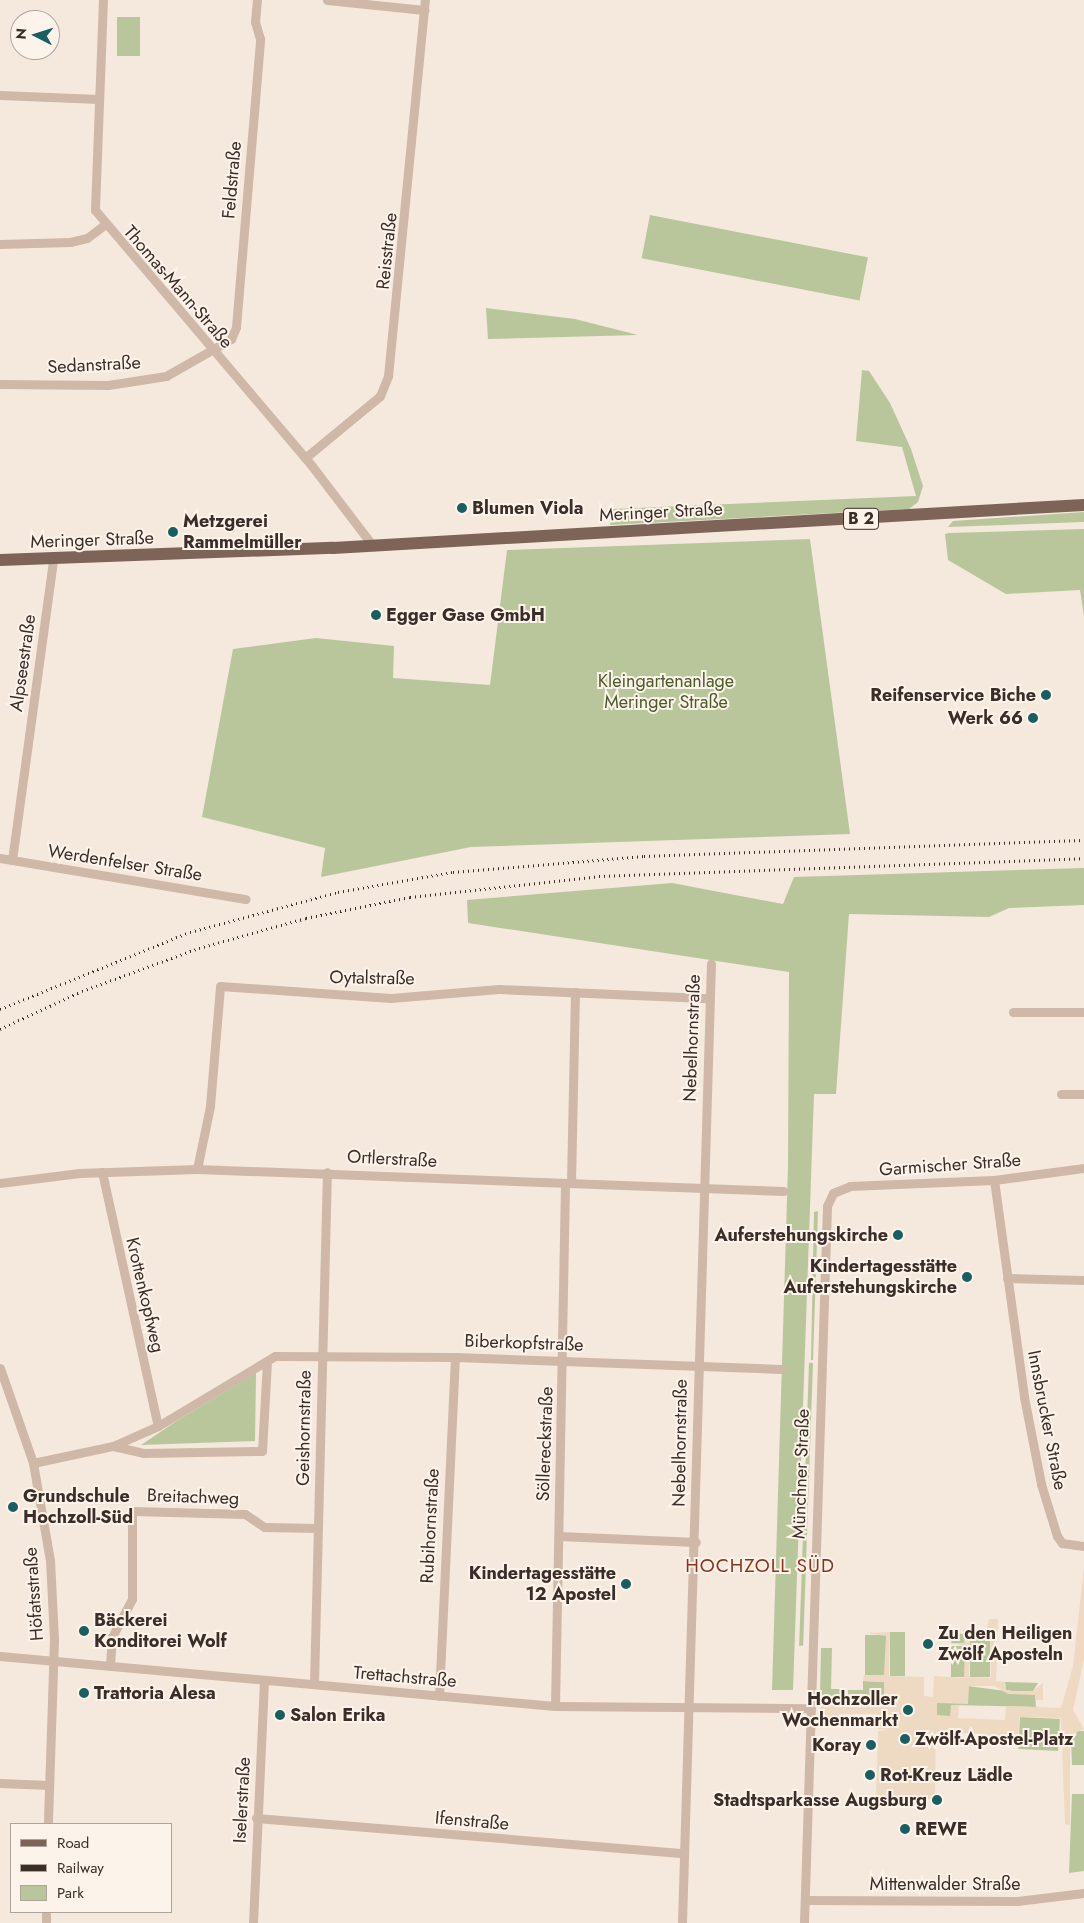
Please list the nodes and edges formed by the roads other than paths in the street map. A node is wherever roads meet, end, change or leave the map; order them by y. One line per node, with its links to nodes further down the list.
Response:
1 (103, 0): 7 (street, Thomas-Mann-Straße)
2 (257, 0): 10 (street, Feldstraße)
3 (327, 0): 5 (street)
4 (425, 0): 5 (street, Reisstraße)
5 (424, 10): 12 (street, Reisstraße)
6 (0, 95): 7 (street)
7 (99, 99): 8 (street, Thomas-Mann-Straße)
8 (103, 226): 9 (street); 10 (street, Thomas-Mann-Straße)
9 (0, 244)
10 (213, 353): 11 (street, Sedanstraße); 12 (street, Thomas-Mann-Straße)
11 (0, 384)
12 (305, 458): 14 (street, Thomas-Mann-Straße)
13 (1084, 505): 14 (main road, Meringer Straße / B 2)
14 (373, 546): 15 (main road, Meringer Straße / B 2)
15 (54, 559): 16 (main road, Meringer Straße / B 2); 18 (street, Alpseestraße)
16 (0, 560)
17 (0, 858): 18 (street, Werdenfelser Straße)
18 (12, 860): 19 (street, Werdenfelser Straße)
19 (246, 899)
20 (711, 963): 22 (street, Nebelhornstraße)
21 (575, 992): 22 (street, Oytalstraße); 28 (street, Oytalstraße); 33 (street, Söllereckstraße)
22 (709, 998): 34 (street, Nebelhornstraße)
23 (1013, 1012): 24 (street)
24 (1084, 1012)
25 (1061, 1094): 26 (street)
26 (1084, 1094)
27 (1084, 1168): 31 (street, Garmischer Straße)
28 (196, 1169): 29 (street, Ortlerstraße); 30 (street, Ortlerstraße)
29 (102, 1172): 32 (street, Ortlerstraße); 46 (street, Krottenkopfweg)
30 (327, 1172): 33 (street, Ortlerstraße); 39 (street, Geishornstraße)
31 (994, 1180): 36 (street, Garmischer Straße); 37 (street, Innsbrucker Straße)
32 (0, 1183)
33 (568, 1183): 34 (street, Ortlerstraße); 42 (street, Söllereckstraße)
34 (703, 1186): 35 (street, Ortlerstraße); 43 (street, Nebelhornstraße)
35 (784, 1191)
36 (827, 1206): 61 (street, Münchner Straße)
37 (1007, 1278): 38 (street); 52 (street, Innsbrucker Straße)
38 (1084, 1280)
39 (321, 1355): 40 (street, Biberkopfstraße); 41 (street, Biberkopfstraße); 49 (street, Geishornstraße)
40 (455, 1357): 42 (street, Biberkopfstraße); 58 (street, Rubihornstraße)
41 (267, 1361): 46 (street, Biberkopfstraße); 47 (street, Biberkopfstraße)
42 (564, 1361): 43 (street, Biberkopfstraße); 50 (street, Söllereckstraße)
43 (698, 1366): 45 (street, Biberkopfstraße); 51 (street, Nebelhornstraße)
44 (0, 1368): 48 (street, Höfatsstraße)
45 (781, 1369)
46 (158, 1426): 47 (street, Biberkopfstraße)
47 (113, 1446): 48 (street, Biberkopfstraße)
48 (33, 1463): 54 (street, Höfatsstraße)
49 (318, 1528): 55 (street, Breitachweg); 57 (street, Geishornstraße)
50 (559, 1536): 51 (street); 59 (street, Söllereckstraße)
51 (696, 1542): 60 (street, Nebelhornstraße)
52 (1084, 1546)
53 (0, 1656): 54 (street, Trettachstraße)
54 (53, 1661): 55 (street, Trettachstraße); 63 (street, Höfatsstraße)
55 (110, 1666): 56 (street, Trettachstraße)
56 (264, 1680): 57 (street, Trettachstraße); 64 (street, Iselerstraße)
57 (314, 1684): 58 (street, Trettachstraße)
58 (439, 1696): 59 (street, Trettachstraße)
59 (555, 1706): 60 (street, Trettachstraße)
60 (691, 1708): 61 (street, Trettachstraße); 66 (street, Nebelhornstraße)
61 (809, 1708): 68 (street, Münchner Straße)
62 (0, 1783): 63 (street)
63 (49, 1785): 65 (street, Höfatsstraße)
64 (256, 1818): 66 (street, Ifenstraße); 69 (street, Iselerstraße)
65 (48, 1823)
66 (684, 1853): 70 (street, Nebelhornstraße)
67 (1084, 1893): 68 (street, Mittenwalder Straße)
68 (805, 1900): 71 (street, Münchner Straße)
69 (253, 1923)
70 (682, 1923)
71 (804, 1923)

